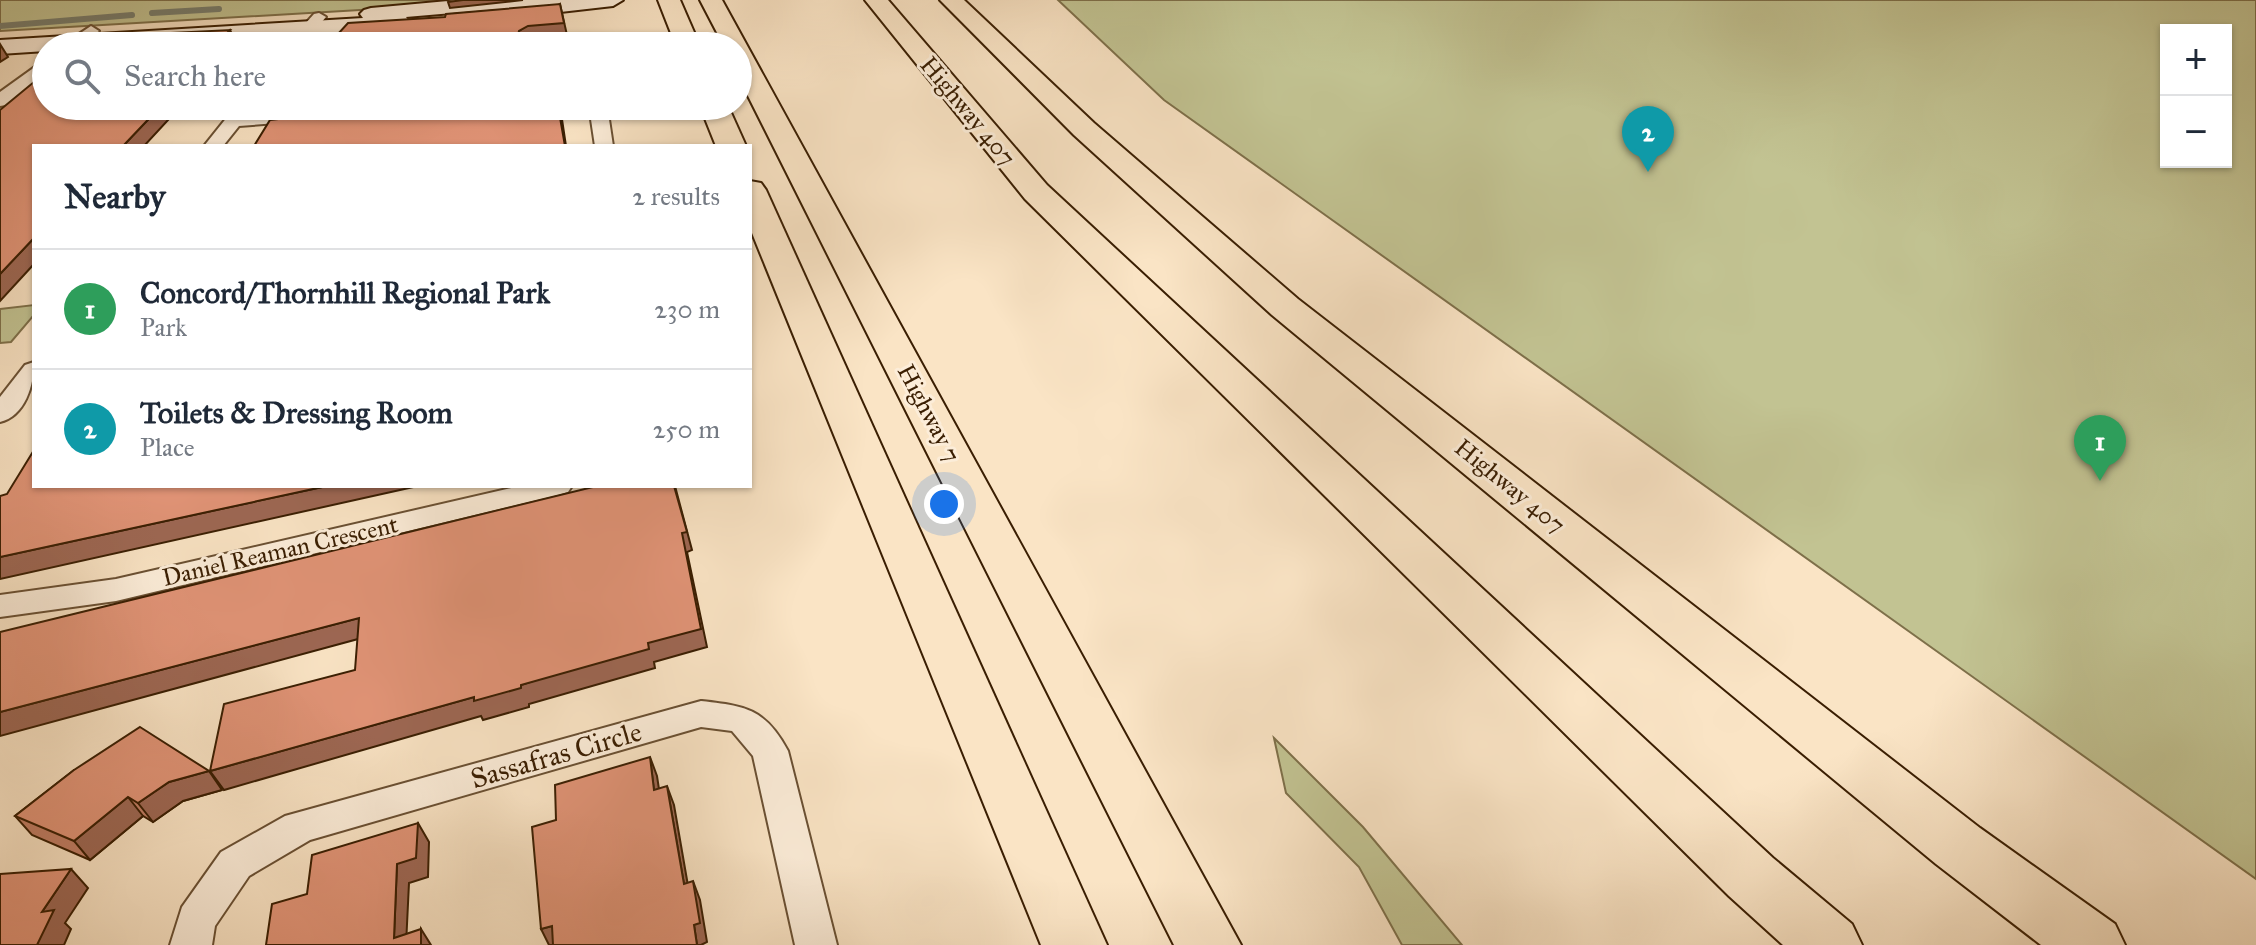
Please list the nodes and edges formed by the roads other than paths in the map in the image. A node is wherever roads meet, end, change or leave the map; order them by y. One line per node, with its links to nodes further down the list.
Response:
1 (529, 0): 7 (street)
2 (613, 0): 7 (street)
3 (669, 0): 10 (main road)
4 (711, 0): 11 (main road, Highway 7)
5 (876, 0): 35 (main road, Highway 407)
6 (951, 0): 36 (main road, Highway 407)
7 (314, 22): 8 (street); 9 (street)
8 (183, 32)
9 (305, 32)
10 (682, 32)
11 (728, 32)
12 (0, 37): 13 (street)
13 (32, 38)
14 (32, 44): 15 (street)
15 (0, 47)
16 (32, 75): 18 (street)
17 (752, 77): 34 (main road, Highway 7)
18 (0, 101)
19 (246, 120): 22 (street)
20 (600, 120): 24 (street)
21 (720, 120): 25 (main road)
22 (233, 121): 23 (street)
23 (215, 144)
24 (604, 144)
25 (730, 144)
26 (752, 195): 33 (main road)
27 (25, 391): 28 (street)
28 (0, 414)
29 (550, 488): 30 (street, Daniel Reaman Crescent)
30 (0, 606)
31 (191, 945): 32 (street, Sassafras Circle)
32 (816, 945)
33 (1074, 945)
34 (1208, 945)
35 (1829, 945)
36 (2092, 945)

